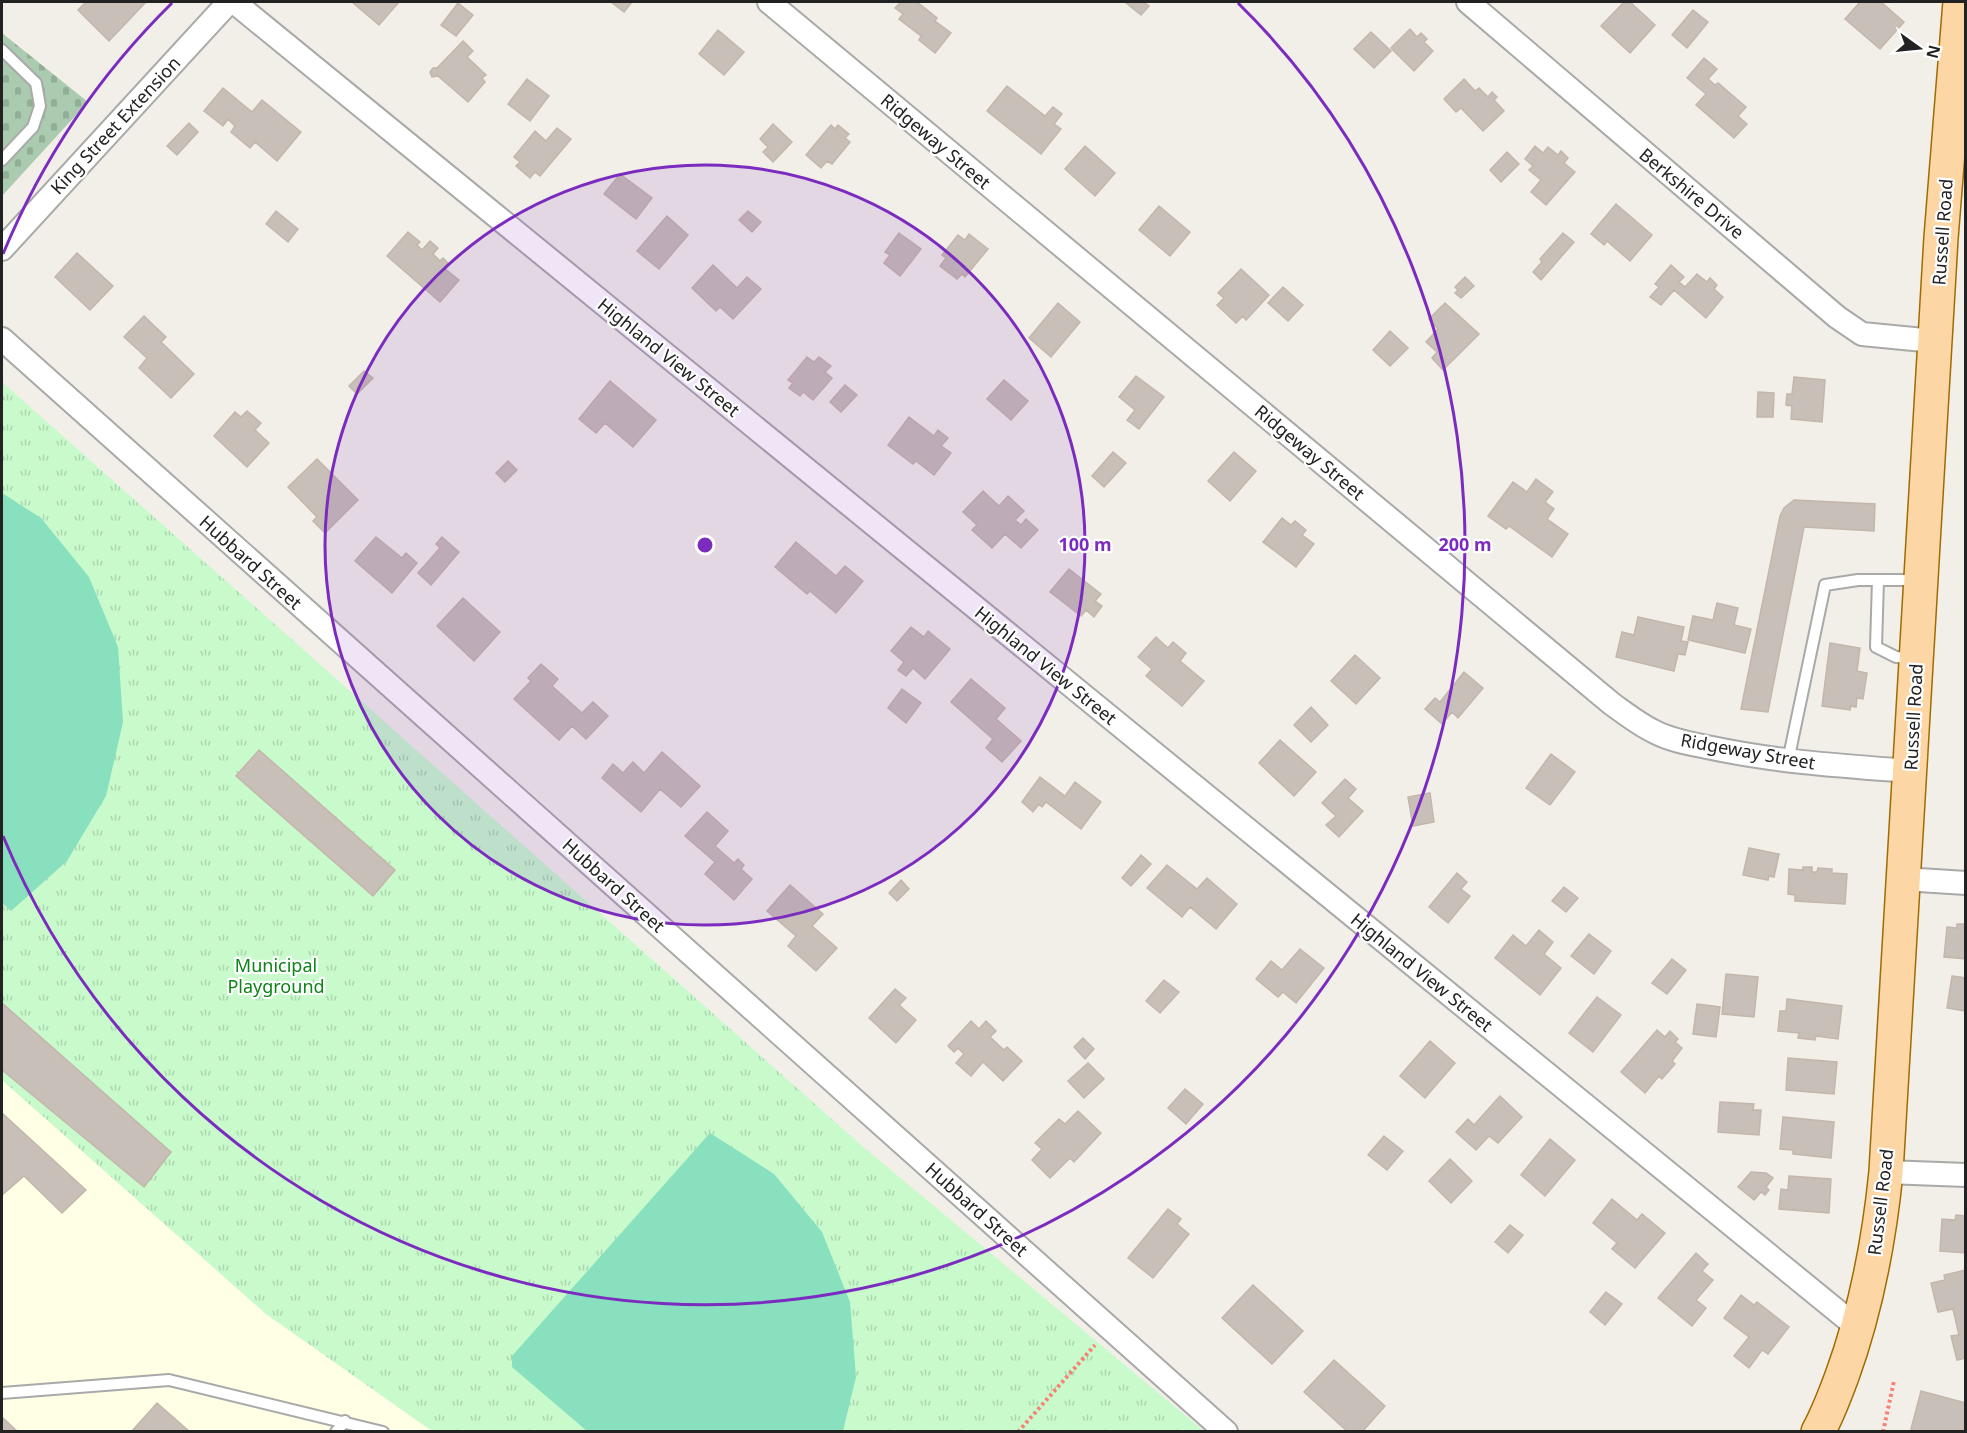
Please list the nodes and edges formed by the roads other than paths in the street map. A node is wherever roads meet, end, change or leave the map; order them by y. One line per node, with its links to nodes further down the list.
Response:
1 (229, 2): 8 (street, King Street Extension)
2 (234, 2): 20 (street, Highland View Street)
3 (769, 2): 14 (street, Ridgeway Street)
4 (1468, 2): 10 (street, Berkshire Drive)
5 (1960, 2): 10 (main road, Russell Road)
6 (3, 55): 7 (lane)
7 (2, 160)
8 (2, 249)
9 (2, 339): 26 (street, Hubbard Street)
10 (1934, 341): 12 (main road, Russell Road)
11 (1878, 580): 12 (lane); 13 (lane); 14 (lane)
12 (1921, 580): 13 (main road, Russell Road)
13 (1916, 658): 15 (main road, Russell Road)
14 (1788, 760): 15 (street, Ridgeway Street)
15 (1910, 771): 16 (main road, Russell Road)
16 (1903, 879): 17 (street); 18 (main road, Russell Road)
17 (1965, 883)
18 (1886, 1172): 19 (street); 20 (main road, Russell Road)
19 (1965, 1175)
20 (1858, 1328): 23 (main road, Russell Road)
21 (2, 1393): 22 (lane)
22 (345, 1421): 24 (lane); 25 (lane)
23 (1825, 1429)
24 (336, 1431)
25 (383, 1431)
26 (1226, 1431)

